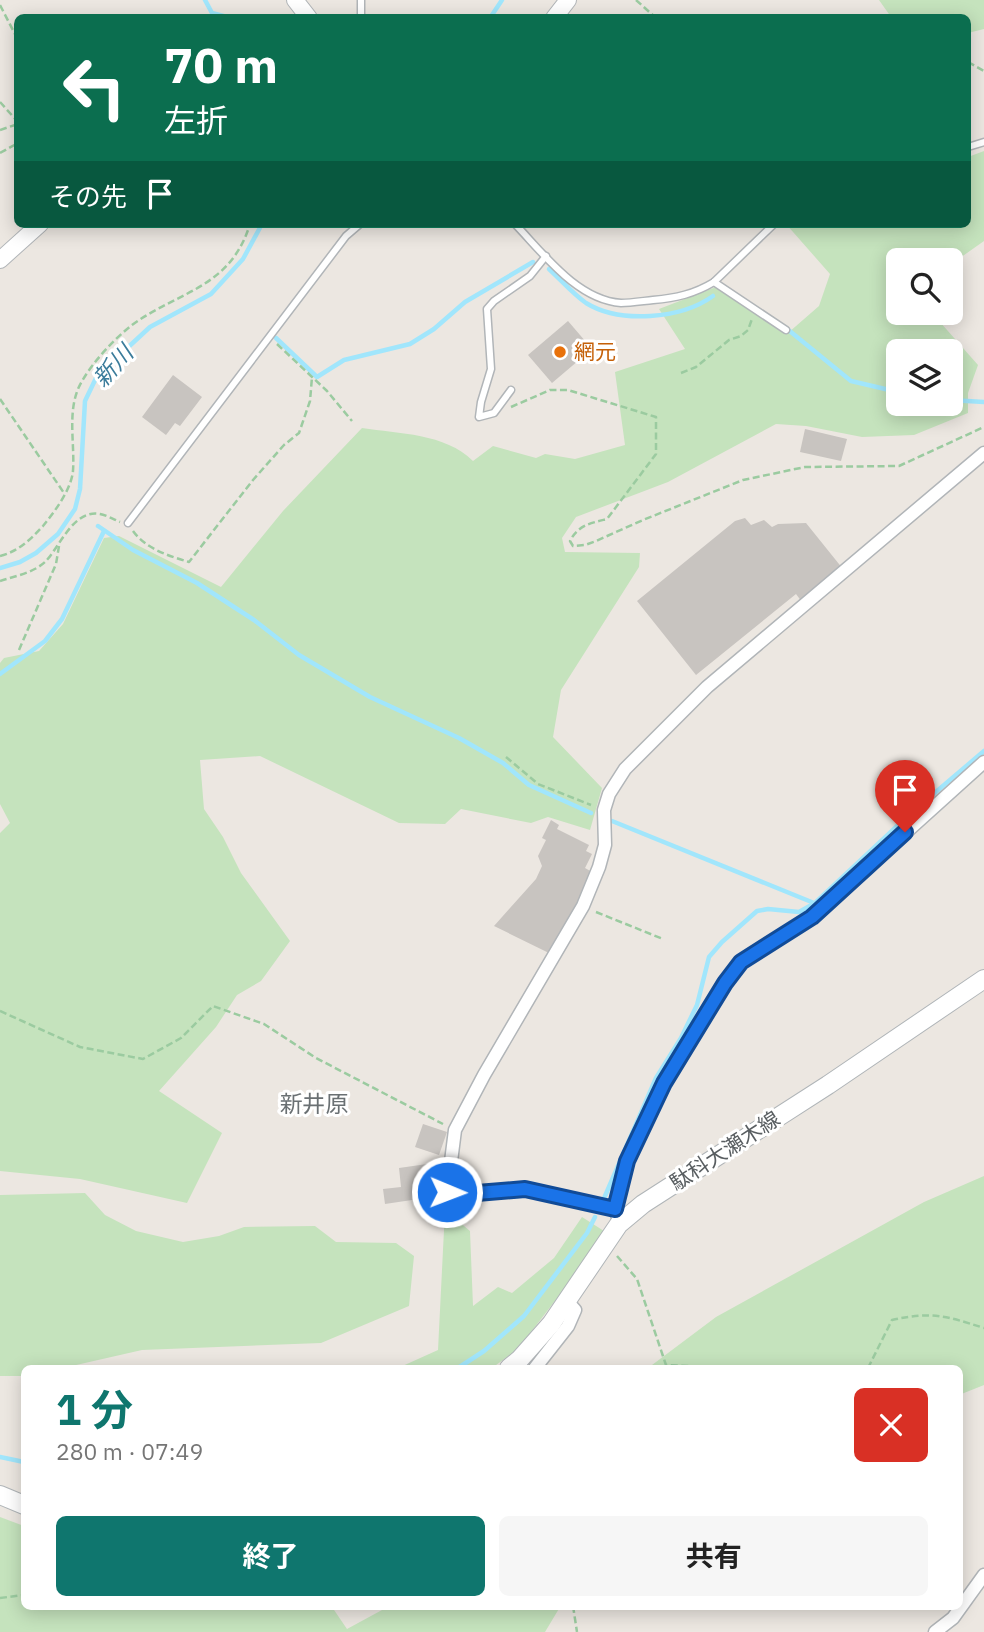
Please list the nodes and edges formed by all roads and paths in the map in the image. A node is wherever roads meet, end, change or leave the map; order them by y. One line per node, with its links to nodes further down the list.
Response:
1 (295, 0): 5 (street)
2 (568, 0): 6 (street)
3 (636, 0): 7 (path)
4 (0, 5): 8 (path)
5 (306, 14)
6 (557, 14)
7 (652, 14)
8 (14, 32)
9 (0, 102): 10 (path)
10 (14, 118)
11 (36, 228): 17 (street)
12 (248, 228): 30 (path)
13 (355, 228): 21 (lane)
14 (520, 228): 16 (lane)
15 (770, 228): 18 (lane)
16 (546, 256): 18 (lane); 26 (lane)
17 (0, 260)
18 (714, 282): 19 (lane)
19 (754, 309): 20 (lane); 22 (path)
20 (786, 330)
21 (269, 337): 23 (path); 31 (lane)
22 (681, 373)
23 (312, 377): 27 (path); 31 (path)
24 (511, 390): 26 (lane)
25 (0, 398): 30 (path)
26 (494, 413): 28 (path)
27 (352, 421)
28 (984, 427)
29 (984, 453): 38 (street)
30 (64, 493): 33 (path)
31 (128, 523): 32 (path)
32 (60, 543): 34 (path); 35 (path)
33 (0, 556)
34 (0, 581)
35 (19, 650)
36 (506, 757): 38 (path)
37 (984, 762): 44 (street)
38 (604, 810): 39 (street)
39 (583, 906): 40 (path); 43 (street)
40 (663, 939)
41 (984, 979): 44 (main road, 駄科大瀬木線)
42 (0, 1011): 43 (path)
43 (455, 1130): 44 (street)
44 (617, 1216): 45 (main road, 駄科大瀬木線)
45 (606, 1243): 46 (main road, 駄科大瀬木線); 50 (path)
46 (567, 1301): 48 (main road, 駄科大瀬木線); 49 (street)
47 (984, 1328): 51 (path)
48 (512, 1365)
49 (537, 1365)
50 (682, 1365)
51 (870, 1365)
52 (0, 1496): 53 (main road)
53 (21, 1504)
54 (984, 1575): 57 (street)
55 (21, 1595): 56 (path)
56 (0, 1598)
57 (963, 1604)
58 (574, 1610): 60 (path)
59 (959, 1610): 61 (street)
60 (578, 1632)
61 (935, 1632)

